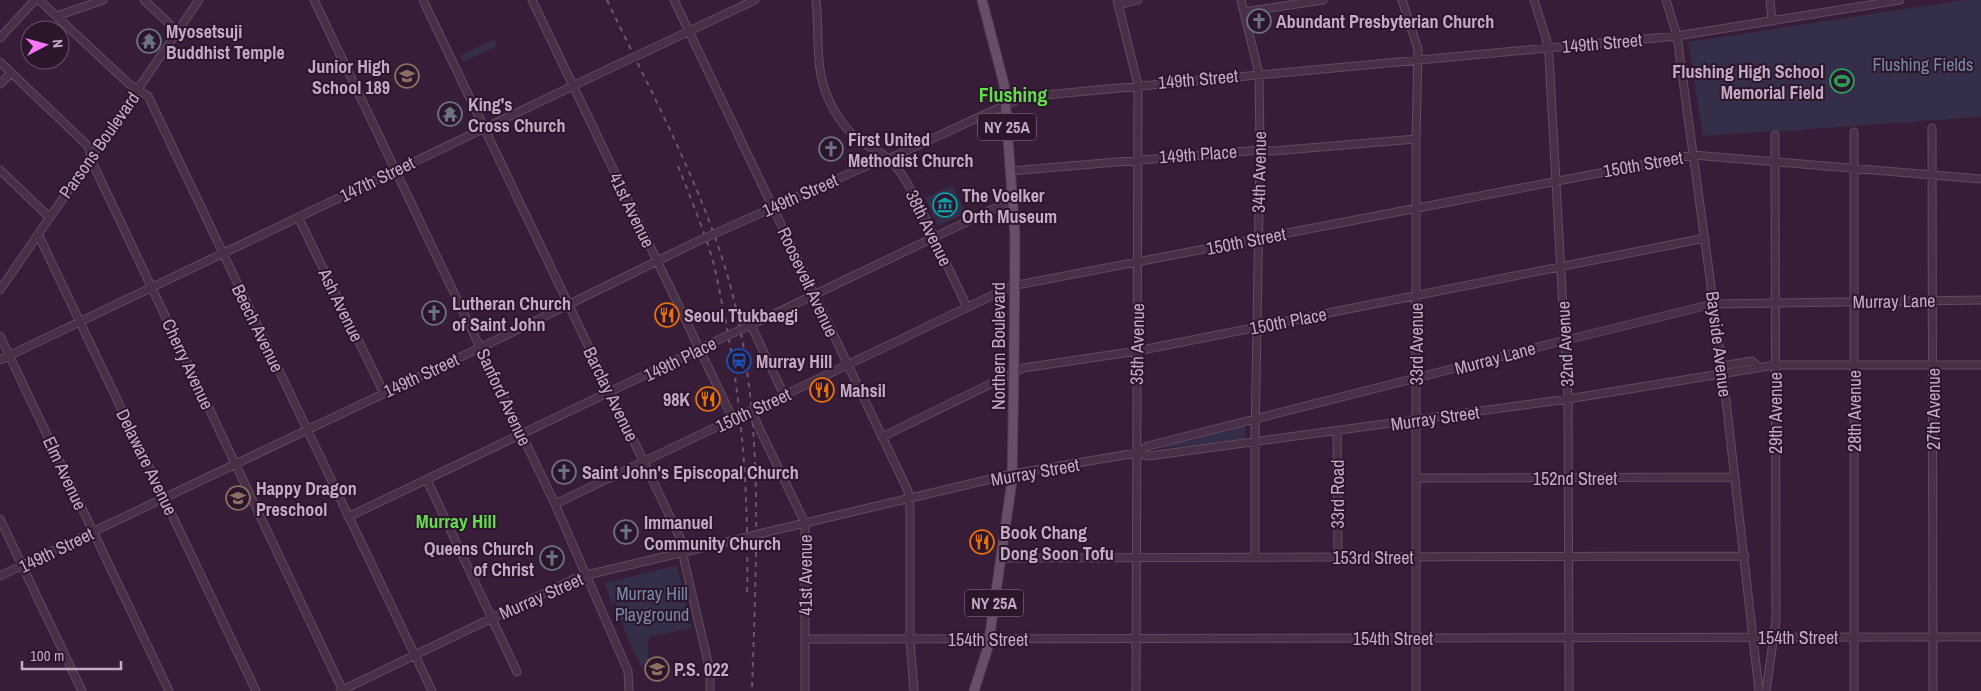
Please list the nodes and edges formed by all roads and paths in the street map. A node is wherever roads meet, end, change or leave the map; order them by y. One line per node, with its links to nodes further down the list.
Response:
1 (35, 0): 30 (street)
2 (39, 0): 25 (street, Beech Avenue)
3 (103, 0): 25 (street)
4 (144, 0): 27 (street)
5 (199, 0): 27 (street, Parsons Boulevard)
6 (314, 0): 53 (street, Sanford Avenue)
7 (422, 0): 42 (street, Barclay Avenue)
8 (532, 0): 38 (street, 41st Avenue)
9 (674, 0): 28 (street, Roosevelt Avenue)
10 (755, 0): 28 (street, 147th Street)
11 (816, 0): 49 (street, 38th Avenue)
12 (982, 0): 40 (main road, Northern Boulevard / NY 25A)
13 (1138, 0): 22 (street)
14 (1241, 0): 24 (street, 34th Avenue)
15 (1323, 0): 24 (street)
16 (1402, 0): 32 (street, 33rd Avenue)
17 (1534, 0): 31 (street, 32nd Avenue)
18 (1666, 0): 29 (street, Bayside Avenue)
19 (1770, 0): 26 (street)
20 (1849, 0): 23 (street)
21 (1900, 0): 23 (street, 149th Street)
22 (1118, 3): 37 (street, 35th Avenue)
23 (1850, 8): 26 (street, 149th Street)
24 (1244, 12): 35 (street, 34th Avenue)
25 (57, 16): 39 (street, Beech Avenue)
26 (1772, 21): 29 (street, 149th Street)
27 (177, 31): 39 (street, Parsons Boulevard)
28 (689, 31): 38 (street, 147th Street, bridge); 60 (street, Roosevelt Avenue)
29 (1677, 36): 31 (street, 149th Street); 47 (street, Bayside Avenue)
30 (0, 38)
31 (1548, 48): 32 (street, 149th Street); 58 (street, 32nd Avenue)
32 (1416, 60): 35 (street, 149th Street); 45 (street, 33rd Avenue)
33 (0, 62): 34 (street, Cherry Avenue)
34 (11, 73): 36 (street); 48 (street, Cherry Avenue)
35 (1259, 74): 37 (street, 149th Street); 46 (street, 34th Avenue)
36 (0, 84)
37 (1138, 85): 40 (street, 149th Street); 50 (street, 35th Avenue)
38 (573, 86): 42 (street, 147th Street); 70 (street, 41st Avenue)
39 (138, 89): 48 (street, Parsons Boulevard); 68 (street, Beech Avenue)
40 (1006, 104): 49 (street, 149th Street); 55 (main road, Northern Boulevard / NY 25A)
41 (1932, 128): 56 (street, 27th Avenue)
42 (484, 129): 53 (street, 147th Street); 82 (street, Barclay Avenue)
43 (1854, 132): 54 (street, 28th Avenue)
44 (1775, 135): 51 (street, 29th Avenue)
45 (1416, 139): 46 (street, 149th Place); 61 (street, 33rd Avenue)
46 (1260, 150): 50 (street, 149th Place); 66 (street, 34th Avenue)
47 (1693, 155): 51 (street, 150th Street); 58 (street, 150th Street); 67 (street, Bayside Avenue)
48 (92, 156): 62 (street, Parsons Boulevard); 73 (street, Cherry Avenue)
49 (888, 159): 60 (street, 149th Street); 65 (street, 38th Avenue)
50 (1139, 159): 55 (street, 149th Place); 69 (street, 35th Avenue)
51 (1775, 163): 54 (street, 150th Street); 81 (street, 29th Avenue)
52 (0, 170): 62 (street)
53 (395, 170): 63 (street, 147th Street); 89 (street, Sanford Avenue)
54 (1854, 170): 56 (street, 150th Street); 79 (street, 28th Avenue)
55 (1010, 171): 59 (main road, Northern Boulevard / NY 25A)
56 (1932, 176): 57 (street, 150th Street); 77 (street, 27th Avenue)
57 (1981, 179)
58 (1556, 180): 61 (street, 150th Street); 71 (street, 32nd Avenue)
59 (1012, 200): 65 (street, 149th Place); 72 (main road, Northern Boulevard / NY 25A)
60 (773, 207): 70 (street, 149th Street, bridge); 75 (street, Roosevelt Avenue)
61 (1416, 208): 66 (street, 150th Street); 76 (street, 33rd Avenue)
62 (50, 217): 64 (street, Parsons Boulevard)
63 (298, 217): 68 (street, 147th Street); 104 (street, Ash Avenue)
64 (38, 234): 74 (street, Parsons Boulevard); 84 (street, Delaware Avenue)
65 (934, 238): 75 (street, 149th Place); 83 (street, 38th Avenue)
66 (1258, 238): 69 (street, 150th Street); 86 (street, 34th Avenue)
67 (1705, 238): 71 (street, 150th Place); 80 (street, Bayside Avenue)
68 (222, 253): 73 (street, 147th Street); 112 (street, Beech Avenue)
69 (1138, 261): 72 (street, 150th Street); 91 (street, 35th Avenue)
70 (658, 262): 82 (street, 149th Street); 90 (street, 41st Avenue)
71 (1561, 266): 76 (street, 150th Place); 88 (street, 32nd Avenue)
72 (1014, 286): 83 (street, 150th Street); 101 (main road, Northern Boulevard / NY 25A)
73 (151, 287): 84 (street, 147th Street); 119 (street, Cherry Avenue)
74 (0, 290)
75 (814, 295): 85 (street, 149th Place); 94 (street, Roosevelt Avenue)
76 (1416, 296): 86 (street, 150th Place); 103 (street, 33rd Avenue)
77 (1932, 300): 78 (street, Murray Lane); 79 (street, Murray Lane); 97 (street, 27th Avenue)
78 (1981, 300)
79 (1854, 302): 81 (street, Murray Lane); 96 (street, 28th Avenue)
80 (1713, 304): 81 (street, Murray Lane); 88 (street, Murray Lane); 99 (street, Bayside Avenue)
81 (1775, 304): 95 (street, 29th Avenue)
82 (568, 305): 89 (street, 149th Street); 105 (street, Barclay Avenue)
83 (967, 307): 94 (street, 150th Street)
84 (80, 321): 92 (street, 147th Street); 125 (street, Delaware Avenue)
85 (749, 326): 90 (street, 149th Place, bridge); 106 (street)
86 (1257, 328): 91 (street, 150th Place); 110 (street, 34th Avenue)
87 (0, 336): 92 (street, Elm Avenue)
88 (1566, 340): 103 (street, Murray Lane); 107 (street, 32nd Avenue)
89 (480, 347): 104 (street, 149th Street); 114 (street, Sanford Avenue)
90 (699, 350): 105 (street, 149th Place); 109 (street, 41st Avenue)
91 (1137, 351): 101 (street, 150th Place); 117 (street, 35th Avenue)
92 (10, 355): 93 (street, 147th Street); 131 (street, Elm Avenue)
93 (0, 360)
94 (848, 364): 106 (street, 150th Street); 115 (street, Roosevelt Avenue)
95 (1775, 365): 96 (street, Murray Street); 100 (street, Murray Street); 144 (street, 29th Avenue)
96 (1854, 365): 97 (street, Murray Street); 145 (street, 28th Avenue)
97 (1933, 365): 98 (street, Murray Street); 146 (street, 27th Avenue)
98 (1981, 365)
99 (1722, 366): 100 (street, Murray Street); 102 (street, Bayside Avenue)
100 (1759, 368): 102 (street, Murray Street)
101 (1014, 373): 115 (street, 150th Place); 120 (main road, Northern Boulevard / NY 25A)
102 (1723, 374): 107 (street, Murray Street); 121 (street, Bayside Avenue)
103 (1416, 379): 110 (street, Murray Lane); 111 (street, 33rd Avenue)
104 (384, 392): 112 (street, 149th Street)
105 (610, 392): 114 (street, 149th Place); 118 (street, Barclay Avenue)
106 (784, 395): 108 (street, 150th Street, bridge)
107 (1568, 399): 111 (street, Murray Street); 123 (street, 32nd Avenue)
108 (751, 410): 109 (street, 150th Street, bridge); 130 (street, 41st Avenue, bridge)
109 (733, 419): 118 (street, 150th Street)
110 (1256, 419): 116 (street, 34th Avenue); 117 (street, Murray Lane)
111 (1415, 420): 113 (street, Murray Street); 122 (street, 33rd Avenue)
112 (307, 430): 119 (street, 149th Street); 128 (street, Beech Avenue)
113 (1337, 431): 116 (street, Murray Street); 138 (street, 33rd Road)
114 (522, 435): 124 (street, 149th Place); 127 (street, Sanford Avenue)
115 (882, 437): 126 (street, Roosevelt Avenue)
116 (1255, 442): 117 (street, Murray Street); 137 (street, 34th Avenue)
117 (1136, 453): 120 (street, Murray Street); 136 (street, 35th Avenue)
118 (644, 462): 127 (street, 150th Street); 132 (street, Barclay Avenue)
119 (235, 464): 125 (street, 149th Street); 157 (street, Cherry Avenue)
120 (1012, 474): 126 (street, Murray Street); 139 (main road, Northern Boulevard / NY 25A)
121 (1735, 477): 123 (street, 152nd Street); 135 (street, Bayside Avenue)
122 (1416, 478): 123 (street, 152nd Street); 133 (street, 33rd Avenue)
123 (1568, 478): 134 (street, 32nd Avenue)
124 (426, 480): 128 (street, 149th Place); 143 (street)
125 (164, 498): 131 (street, 149th Street); 160 (street, Delaware Avenue)
126 (909, 498): 130 (street, Murray Street); 154 (street, Roosevelt Avenue)
127 (555, 504): 141 (street, Sanford Avenue)
128 (348, 518): 155 (street, Beech Avenue)
129 (0, 519): 140 (street)
130 (805, 523): 132 (street, Murray Street, bridge); 151 (street, 41st Avenue)
131 (93, 532): 140 (street, 149th Street); 159 (street, Elm Avenue)
132 (684, 552): 141 (street, Murray Street); 163 (street, Barclay Avenue)
133 (1416, 556): 134 (street, 153rd Street); 138 (street, 153rd Street); 148 (street, 33rd Avenue)
134 (1569, 556): 135 (street, 153rd Street); 149 (street, 32nd Avenue)
135 (1745, 556): 150 (street, Bayside Avenue)
136 (1136, 557): 137 (street, 153rd Street); 139 (street, 153rd Street); 153 (street, 35th Avenue)
137 (1255, 557): 138 (street, 153rd Street)
138 (1338, 557)
139 (1000, 558): 152 (main road, Northern Boulevard / NY 25A)
140 (22, 566): 142 (street, 149th Street); 158 (street)
141 (587, 575): 143 (street, Murray Street); 162 (street, Sanford Avenue)
142 (0, 576)
143 (492, 618): 155 (street, Murray Street); 156 (street)
144 (1774, 637): 145 (street, 154th Street); 150 (street, 154th Street); 171 (street, 29th Avenue)
145 (1854, 637): 146 (street, 154th Street); 172 (street, 28th Avenue)
146 (1933, 637): 147 (street, 154th Street); 173 (street, 27th Avenue)
147 (1981, 637)
148 (1416, 638): 149 (street, 154th Street); 153 (street, 154th Street); 168 (street, 33rd Avenue)
149 (1569, 638): 150 (street, 154th Street); 169 (street, 32nd Avenue)
150 (1752, 638): 170 (street, Bayside Avenue)
151 (805, 639): 154 (street, 154th Street); 164 (street, 41st Avenue)
152 (990, 639): 153 (street, 154th Street); 154 (street, 154th Street); 166 (main road, Northern Boulevard / NY 25A)
153 (1136, 639): 167 (street, 35th Avenue)
154 (910, 640): 165 (street, Roosevelt Avenue)
155 (414, 655): 157 (street, Murray Street); 161 (street, Beech Avenue)
156 (517, 672)
157 (342, 690)
158 (82, 691)
159 (169, 691)
160 (256, 691)
161 (432, 691)
162 (629, 691)
163 (710, 691)
164 (805, 691)
165 (914, 691)
166 (974, 691)
167 (1136, 691)
168 (1416, 691)
169 (1569, 691)
170 (1758, 691)
171 (1766, 691)
172 (1854, 691)
173 (1933, 691)

